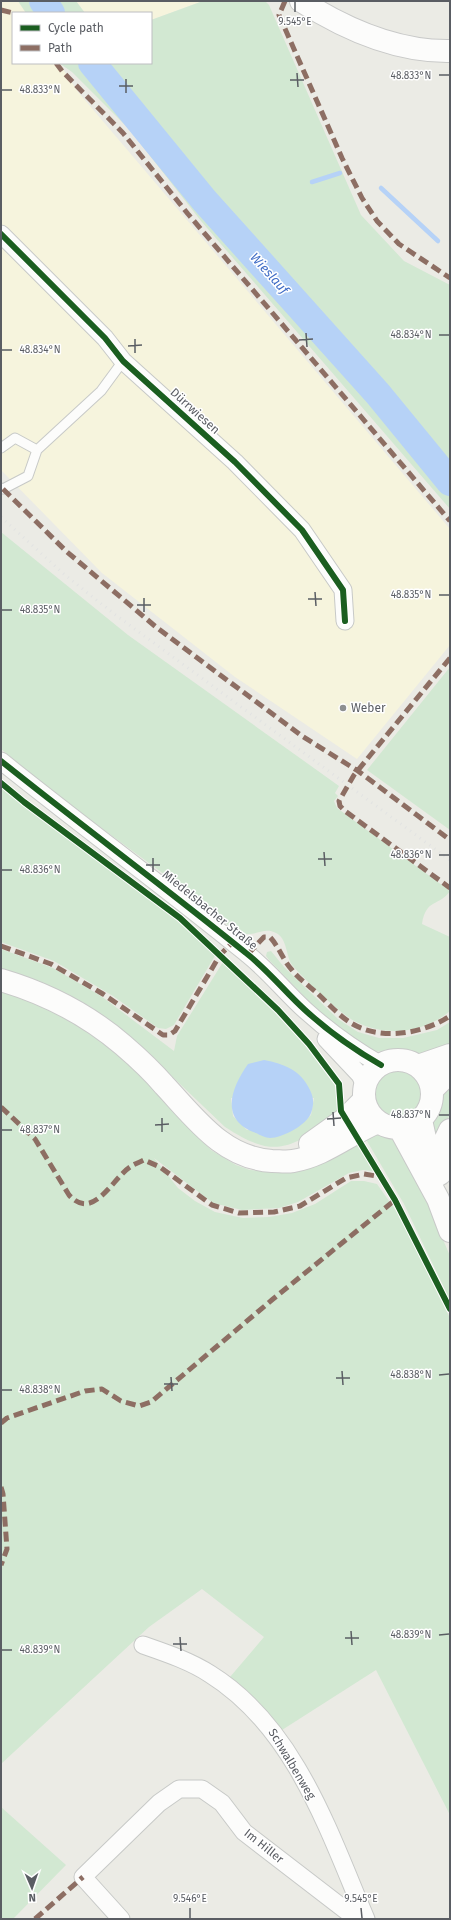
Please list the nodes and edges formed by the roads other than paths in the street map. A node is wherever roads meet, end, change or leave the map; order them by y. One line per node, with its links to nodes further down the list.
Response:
1 (301, 1): 2 (main road)
2 (450, 51)
3 (1, 234): 4 (street, Dürrwiesen)
4 (123, 361): 6 (lane); 8 (street, Dürrwiesen)
5 (1, 448): 6 (lane)
6 (37, 450): 7 (lane)
7 (1, 488)
8 (345, 621)
9 (1, 761): 11 (street, Miedelsbacher Straße)
10 (1, 980): 22 (main road)
11 (304, 1010): 13 (street); 17 (street)
12 (450, 1055): 14 (main road)
13 (381, 1065): 14 (main road); 17 (main road)
14 (418, 1066): 16 (main road)
15 (450, 1072): 16 (main road)
16 (432, 1090): 18 (main road)
17 (364, 1093): 19 (main road); 22 (main road)
18 (421, 1120): 20 (main road); 23 (main road)
19 (378, 1122): 20 (main road); 22 (main road)
20 (400, 1129): 23 (main road)
21 (450, 1130): 23 (main road)
22 (273, 1161)
23 (438, 1199): 24 (main road)
24 (450, 1230)
25 (144, 1645): 28 (street, Schwalbenweg)
26 (121, 1919): 27 (street, Im Hiller)
27 (357, 1919)
28 (366, 1919)

